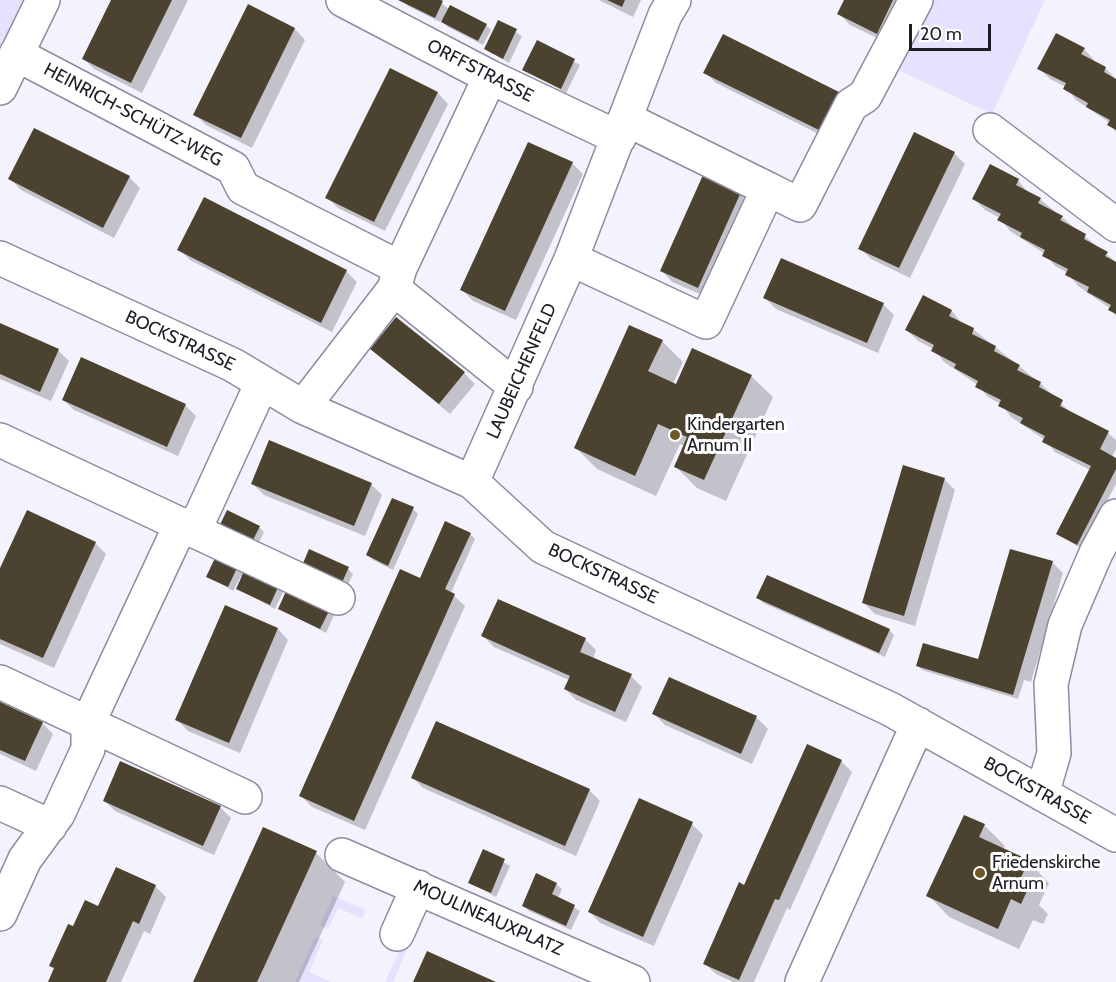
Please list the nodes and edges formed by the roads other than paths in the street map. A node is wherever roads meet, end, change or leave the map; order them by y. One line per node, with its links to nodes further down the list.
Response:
1 (43, 0): 5 (street)
2 (343, 0): 6 (street, ORFFSTRASSE)
3 (674, 0): 8 (street, LAUBEICHENFELD)
4 (916, 0): 10 (street)
5 (16, 54): 7 (street); 14 (street, HEINRICH-SCHÜTZ-WEG)
6 (490, 76): 8 (street, ORFFSTRASSE); 14 (street)
7 (0, 88)
8 (622, 129): 10 (street); 13 (street, LAUBEICHENFELD)
9 (990, 130): 11 (street)
10 (768, 189): 13 (street)
11 (1116, 225)
12 (0, 258): 15 (street, BOCKSTRASSE)
13 (571, 259): 16 (street, LAUBEICHENFELD)
14 (397, 279): 16 (street, HEINRICH-SCHÜTZ-WEG); 17 (street)
15 (262, 383): 17 (street, BOCKSTRASSE); 21 (street)
16 (516, 387): 19 (street, LAUBEICHENFELD)
17 (303, 406): 19 (street, BOCKSTRASSE)
18 (0, 440): 21 (street)
19 (471, 482): 25 (street, BOCKSTRASSE)
20 (1116, 516): 26 (street)
21 (188, 527): 22 (street); 24 (street)
22 (338, 598)
23 (0, 682): 24 (street)
24 (88, 723): 27 (street); 29 (street)
25 (918, 724): 26 (street, BOCKSTRASSE); 36 (street)
26 (1042, 794): 30 (street, BOCKSTRASSE)
27 (245, 797)
28 (0, 803): 29 (street)
29 (50, 826): 33 (street)
30 (1116, 836)
31 (342, 855): 32 (street, MOULINEAUXPLATZ)
32 (418, 887): 34 (street); 35 (street, MOULINEAUXPLATZ)
33 (0, 914)
34 (397, 934)
35 (633, 982)
36 (802, 982)

